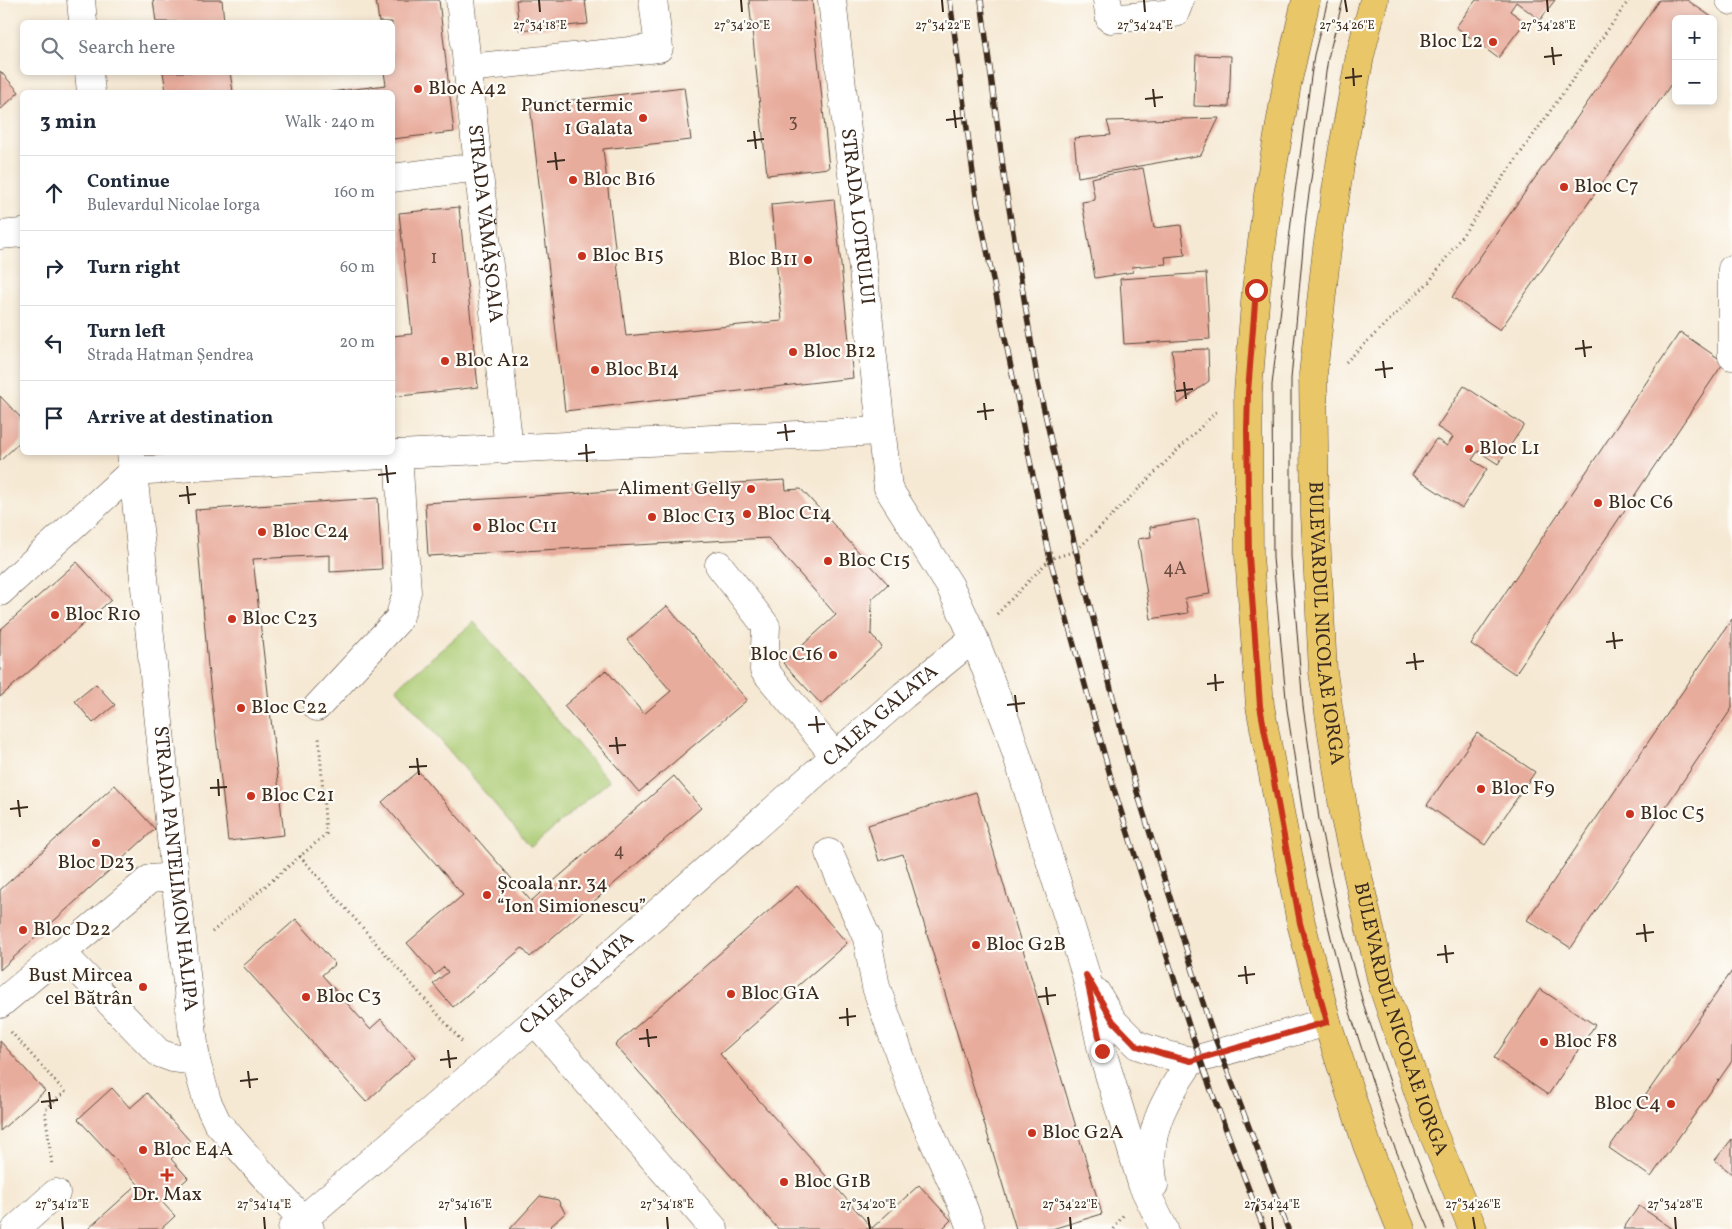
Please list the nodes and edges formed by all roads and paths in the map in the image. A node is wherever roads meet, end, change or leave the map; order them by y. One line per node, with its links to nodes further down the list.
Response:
1 (81, 0): 10 (street)
2 (460, 0): 11 (street, STRADA VĂMĂȘOAIA)
3 (653, 0): 11 (street)
4 (832, 0): 22 (street, STRADA LOTRULUI)
5 (1107, 0): 6 (street)
6 (1180, 0)
7 (1306, 0): 41 (main road)
8 (1374, 0): 52 (main road, BULEVARDUL NICOLAE IORGA)
9 (1629, 0): 20 (path)
10 (84, 20)
11 (468, 68): 14 (street, STRADA VĂMĂȘOAIA)
12 (89, 75): 13 (street)
13 (91, 90)
14 (478, 167): 15 (street); 23 (street, STRADA VĂMĂȘOAIA)
15 (395, 178)
16 (20, 233): 17 (street)
17 (0, 235)
18 (1732, 269): 19 (street)
19 (1732, 356)
20 (1346, 362)
21 (1222, 405): 30 (path)
22 (881, 431): 23 (street); 30 (street, STRADA LOTRULUI)
23 (508, 449): 25 (street)
24 (395, 454): 25 (street)
25 (398, 454): 31 (street)
26 (365, 455): 27 (street)
27 (132, 462): 29 (street); 35 (street, STRADA PANTELIMON HALIPA)
28 (719, 565): 32 (street)
29 (0, 592)
30 (974, 638): 32 (street, CALEA GALATA); 38 (street, STRADA LOTRULUI)
31 (317, 707): 34 (path)
32 (835, 756): 40 (street, CALEA GALATA)
33 (829, 853): 50 (street)
34 (300, 856): 37 (path); 44 (path)
35 (175, 877): 36 (street); 37 (street, STRADA PANTELIMON HALIPA)
36 (62, 952): 39 (street); 42 (street)
37 (185, 956): 42 (street, STRADA PANTELIMON HALIPA)
38 (1086, 975): 43 (street); 47 (street)
39 (3, 1015): 45 (path)
40 (535, 1022): 44 (street, CALEA GALATA); 49 (street)
41 (1327, 1022): 43 (street); 51 (main road)
42 (196, 1061): 46 (street, STRADA PANTELIMON HALIPA)
43 (1191, 1061): 47 (street)
44 (483, 1065): 46 (street, CALEA GALATA)
45 (56, 1193): 48 (street)
46 (302, 1226)
47 (1164, 1227)
48 (16, 1229)
49 (714, 1229)
50 (971, 1229)
51 (1401, 1229)
52 (1473, 1229)

